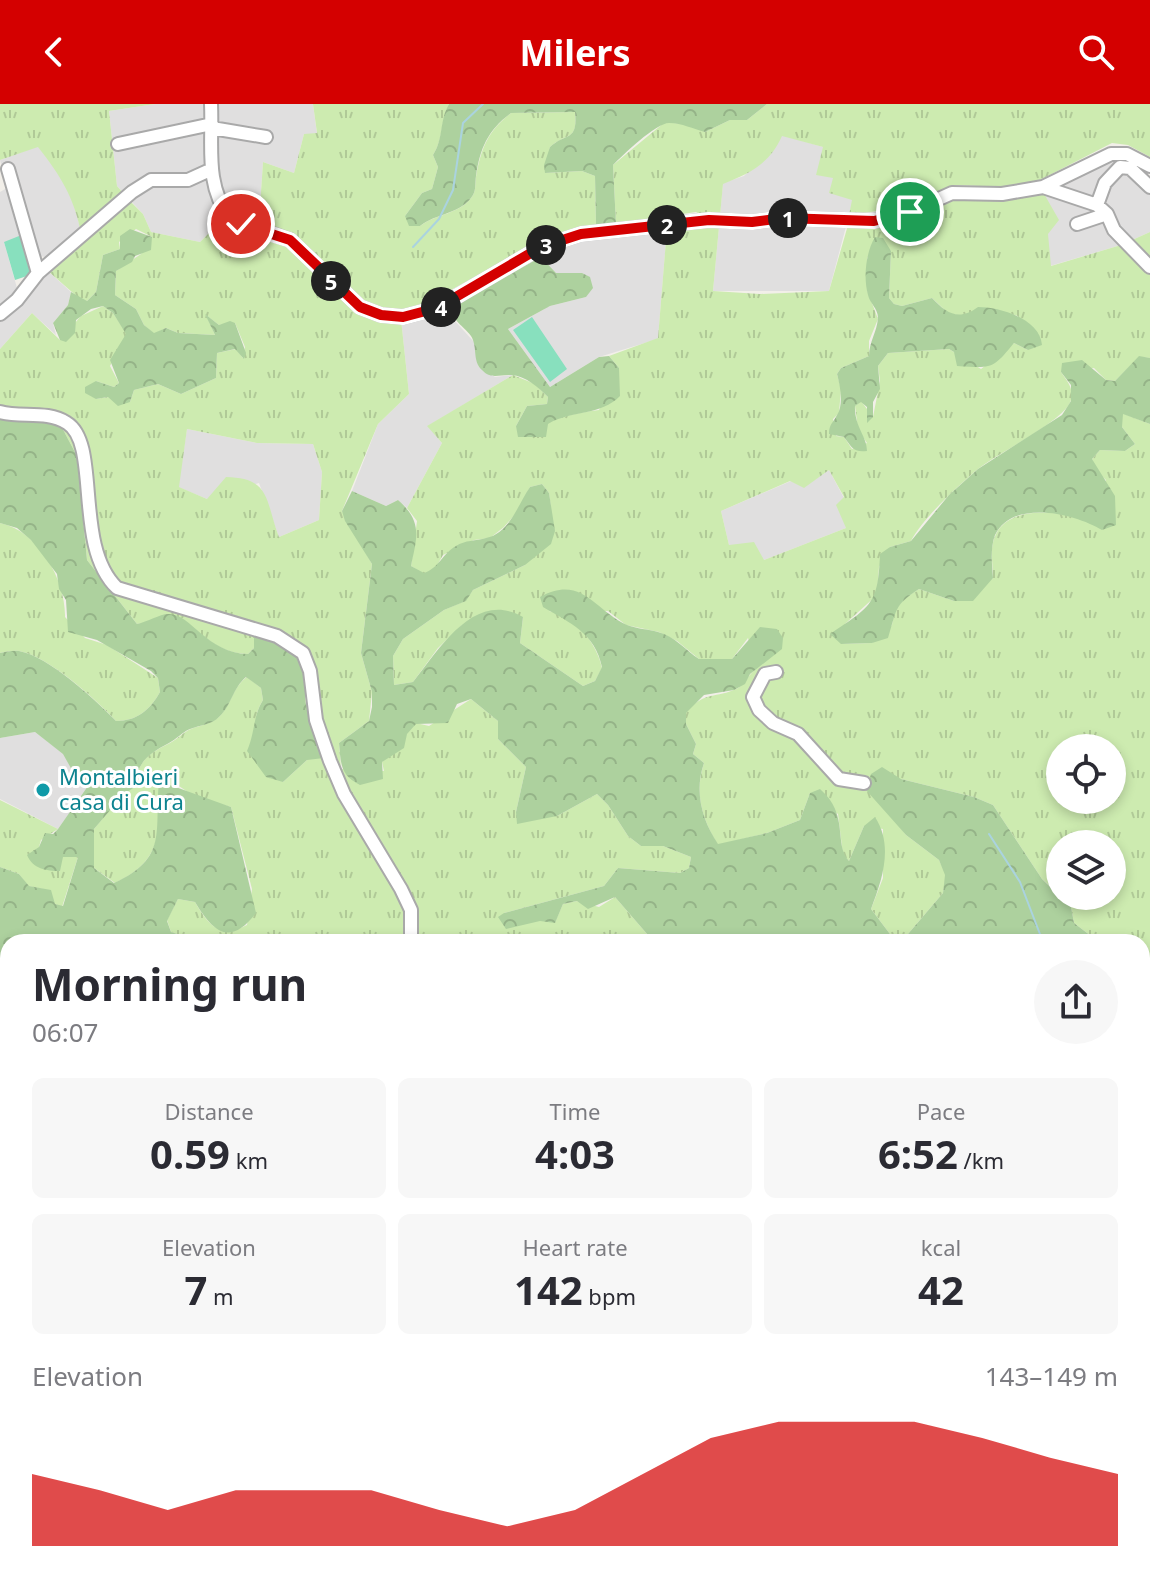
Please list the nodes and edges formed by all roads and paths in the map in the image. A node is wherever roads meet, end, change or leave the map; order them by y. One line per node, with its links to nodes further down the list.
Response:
1 (211, 104): 2 (street)
2 (212, 126): 3 (street); 4 (street); 7 (street)
3 (266, 137)
4 (118, 144)
5 (1150, 166): 8 (street)
6 (8, 169): 13 (street)
7 (210, 170): 8 (street); 13 (street)
8 (1043, 187): 10 (street)
9 (1150, 187): 10 (street)
10 (1102, 210): 11 (street); 12 (street)
11 (1077, 224)
12 (1150, 267)
13 (38, 273): 14 (street)
14 (0, 314)
15 (0, 412): 18 (street)
16 (776, 672): 17 (street)
17 (864, 783)
18 (412, 934)

